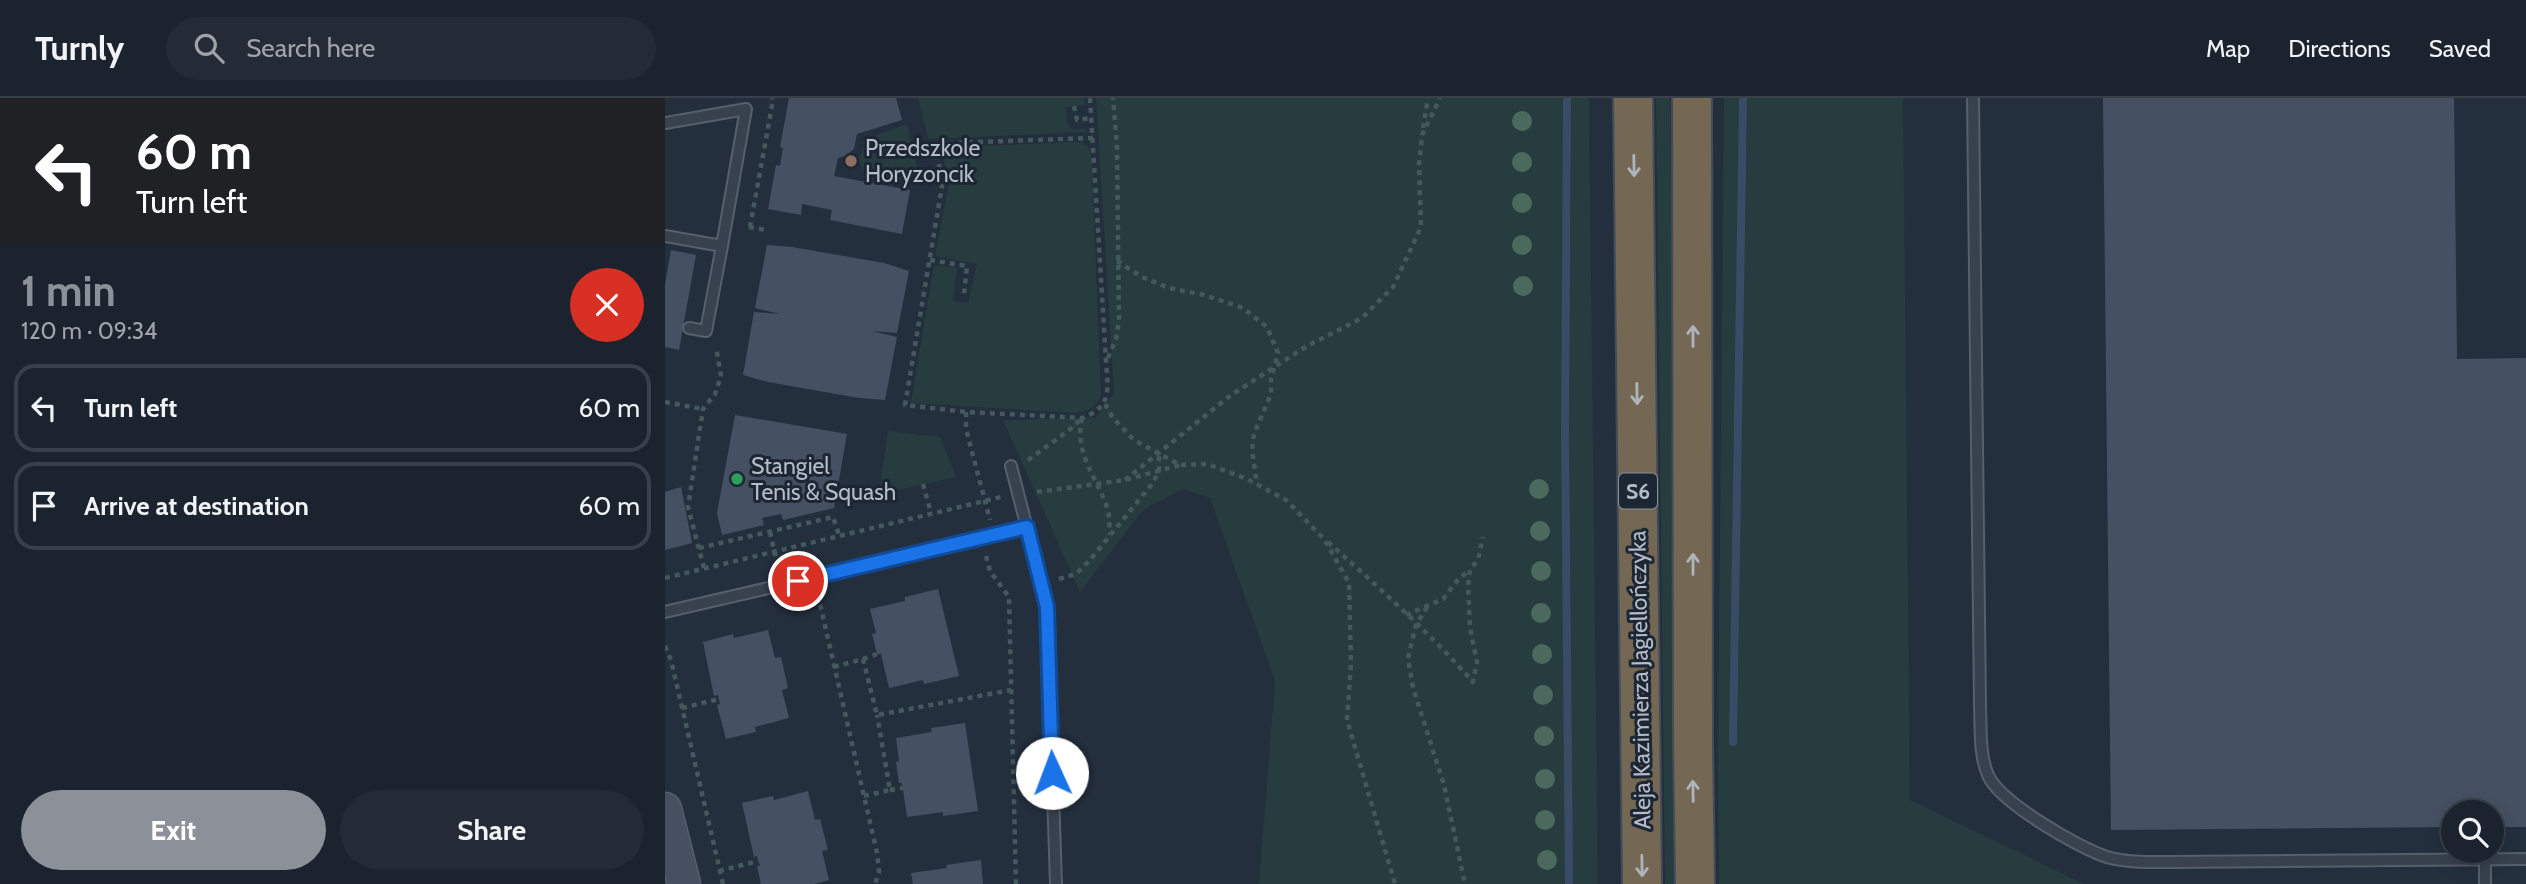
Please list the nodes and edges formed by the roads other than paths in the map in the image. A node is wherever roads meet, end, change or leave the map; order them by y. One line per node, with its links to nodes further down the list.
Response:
1 (1633, 98): 18 (highway, Aleja Kazimierza Jagiellończyka / S6, one-way to 18)
2 (1692, 98): 19 (highway, one-way to 2)
3 (1973, 98): 13 (lane)
4 (665, 123): 6 (lane)
5 (665, 236): 6 (lane)
6 (722, 246): 7 (lane)
7 (689, 328)
8 (1011, 466): 9 (lane)
9 (1027, 527): 10 (lane); 17 (lane)
10 (665, 612)
11 (665, 809): 16 (street)
12 (2526, 859): 14 (lane)
13 (2441, 860)
14 (2504, 860)
15 (2485, 863): 20 (lane)
16 (684, 884)
17 (1056, 884)
18 (1642, 884)
19 (1695, 884)
20 (2485, 884)

